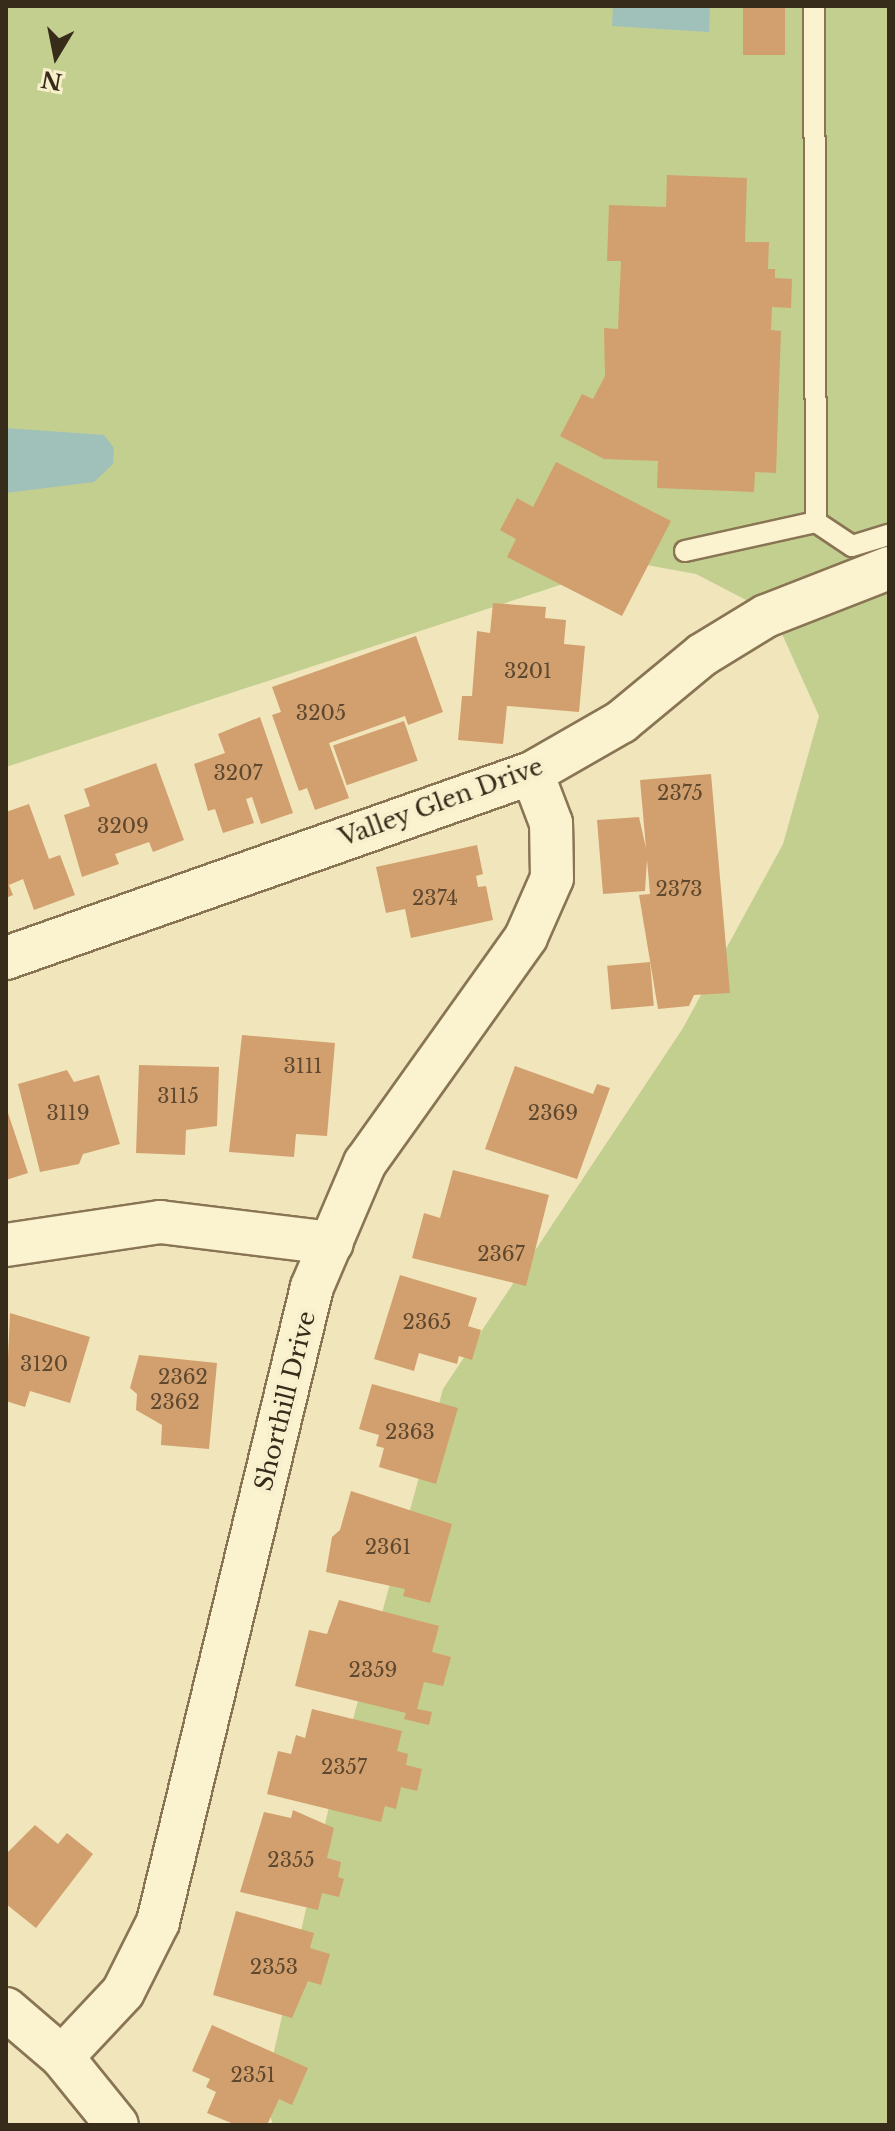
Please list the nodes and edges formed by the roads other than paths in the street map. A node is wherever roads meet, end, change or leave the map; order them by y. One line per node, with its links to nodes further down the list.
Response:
1 (814, 6): 2 (lane)
2 (816, 522): 3 (lane); 4 (lane)
3 (889, 535)
4 (685, 551)
5 (889, 568): 6 (street, Valley Glen Drive)
6 (532, 773): 7 (street, Valley Glen Drive); 8 (street, Shorthill Drive)
7 (6, 958)
8 (332, 1243): 9 (street); 11 (street, Shorthill Drive)
9 (6, 1245)
10 (6, 2009): 11 (street)
11 (62, 2057): 12 (street)
12 (117, 2125)

